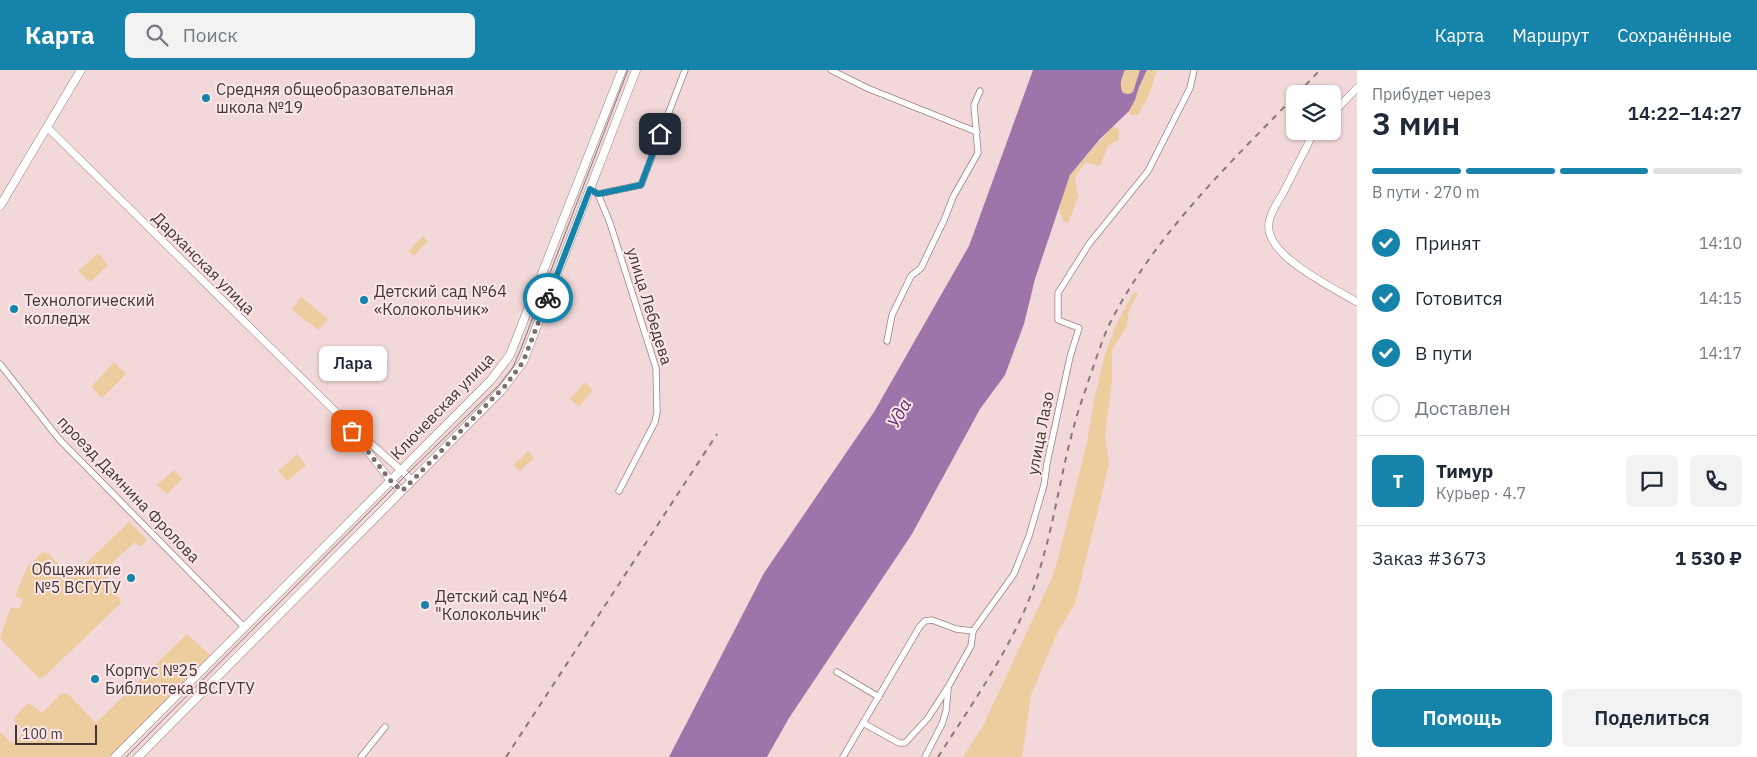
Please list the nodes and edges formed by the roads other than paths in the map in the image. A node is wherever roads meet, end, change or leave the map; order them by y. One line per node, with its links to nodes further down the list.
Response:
1 (81, 70): 10 (main road)
2 (622, 70): 20 (main road, Ключевская улица)
3 (636, 70): 13 (main road, Ключевская улица)
4 (685, 70): 14 (street)
5 (831, 70): 11 (street)
6 (1194, 70): 26 (street, улица Лазо)
7 (1357, 88): 9 (street)
8 (980, 91): 11 (street)
9 (1341, 105)
10 (48, 128): 15 (main road); 19 (street, Дарханская улица)
11 (977, 132): 17 (street)
12 (1310, 140): 16 (street)
13 (590, 189): 14 (street); 22 (main road, Ключевская улица)
14 (598, 194): 24 (street, улица Лебедева)
15 (0, 206)
16 (1357, 302)
17 (887, 341)
18 (0, 364): 25 (street, проезд Дамнина Фролова)
19 (342, 418): 20 (street, Дарханская улица); 21 (street, Дарханская улица)
20 (401, 468): 21 (main road, Ключевская улица); 22 (street, Дарханская улица)
21 (390, 480): 23 (street, Дарханская улица); 25 (main road, Ключевская улица)
22 (412, 480): 23 (main road, Ключевская улица)
23 (402, 491): 33 (main road, Ключевская улица)
24 (619, 491)
25 (244, 627): 32 (main road, Ключевская улица)
26 (973, 631): 28 (street); 29 (street)
27 (836, 672): 29 (street)
28 (948, 687): 30 (street); 36 (street)
29 (879, 697): 30 (street)
30 (863, 723): 35 (street)
31 (385, 727): 34 (street)
32 (115, 757)
33 (138, 757)
34 (361, 757)
35 (843, 757)
36 (925, 757)

